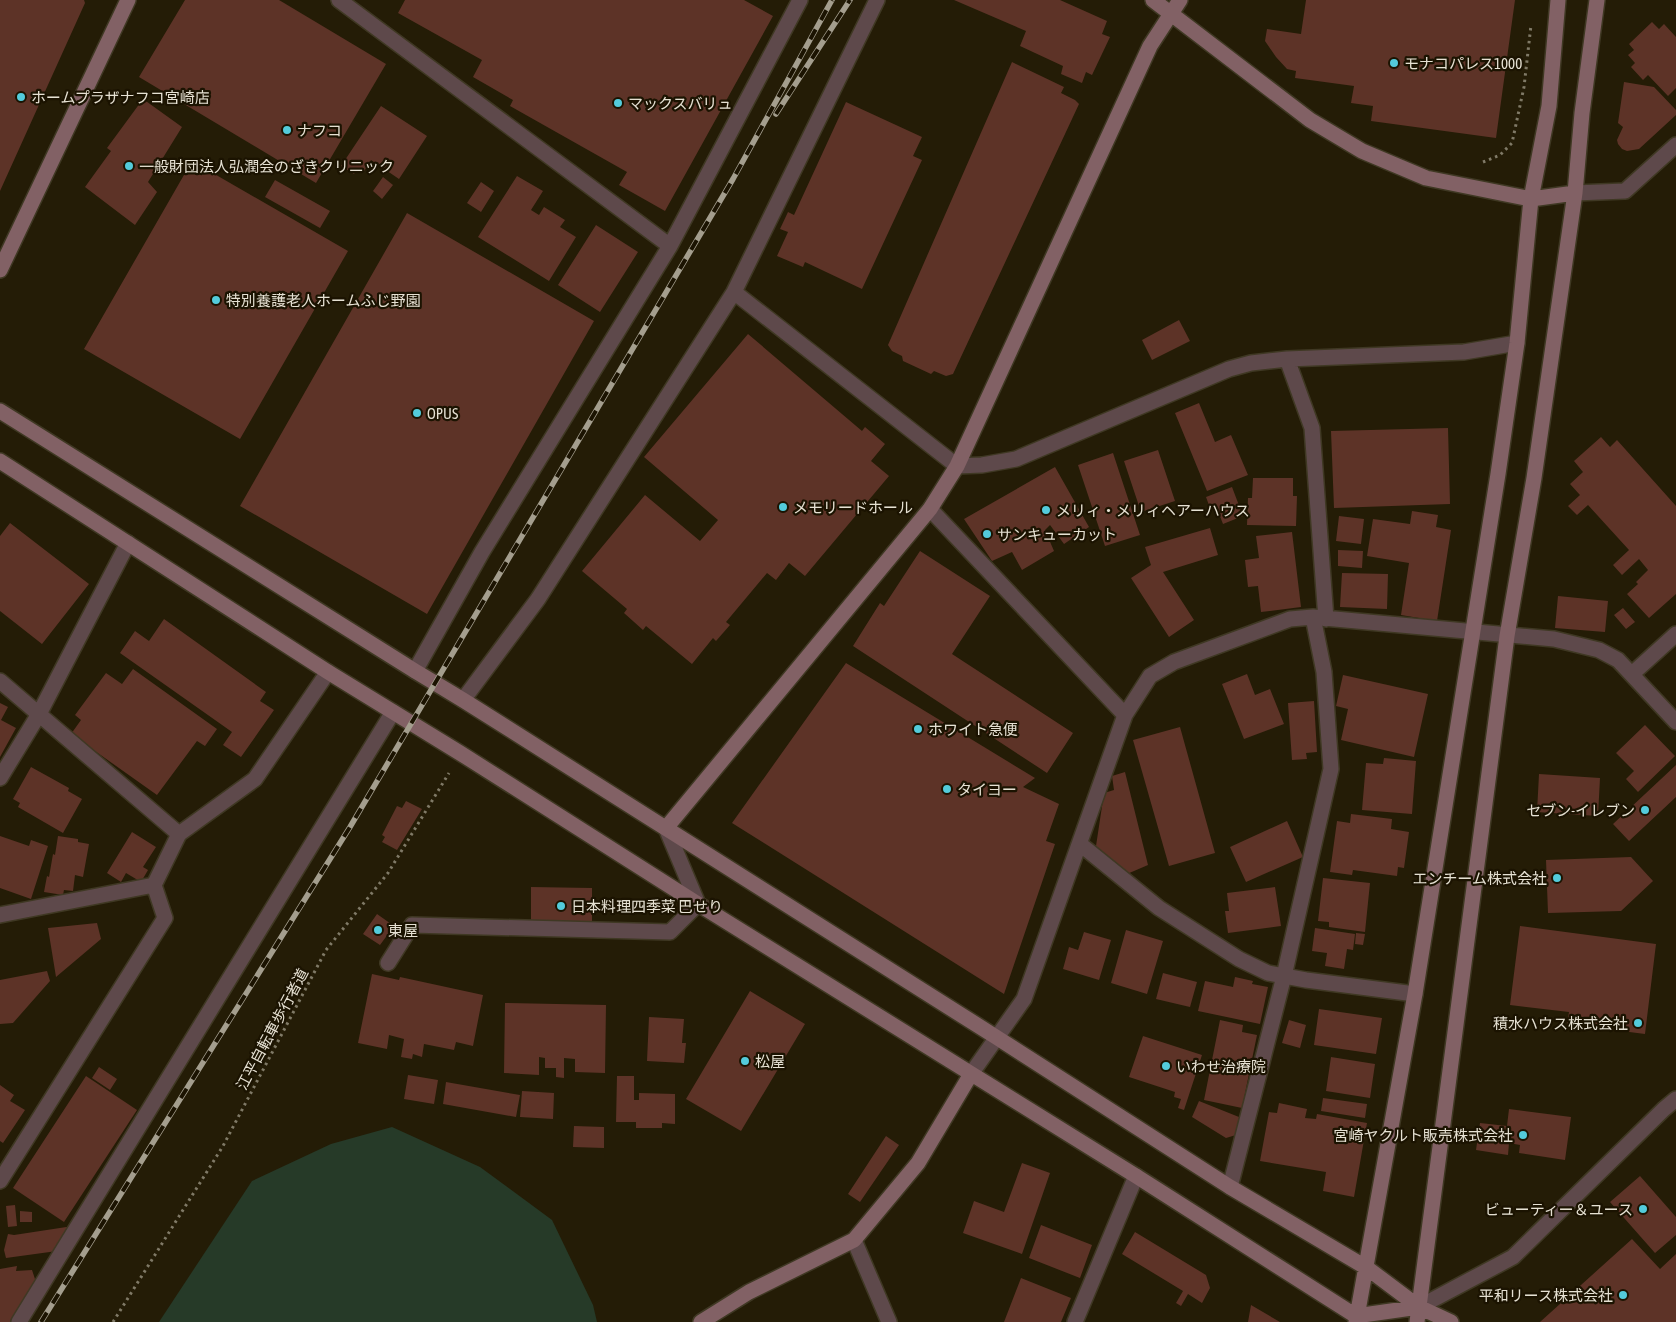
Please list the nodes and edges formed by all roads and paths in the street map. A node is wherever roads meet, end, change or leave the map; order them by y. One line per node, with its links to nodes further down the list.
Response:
1 (128, 0): 16 (street)
2 (339, 0): 15 (street)
3 (800, 0): 15 (street)
4 (876, 0): 17 (street)
5 (1153, 0): 9 (street)
6 (1180, 0): 9 (street)
7 (1558, 0): 14 (street)
8 (1597, 0): 13 (street)
9 (1170, 14): 14 (street); 22 (street)
10 (1532, 19): 12 (path)
11 (1676, 144): 13 (street)
12 (1483, 162)
13 (1574, 193): 14 (street); 28 (street)
14 (1531, 199): 18 (street)
15 (670, 246): 30 (street)
16 (0, 270)
17 (734, 292): 22 (street); 33 (street)
18 (1517, 343): 19 (street); 26 (street)
19 (1287, 360): 22 (street); 25 (street)
20 (0, 411): 30 (street)
21 (0, 461): 24 (street)
22 (957, 466): 23 (street)
23 (930, 509): 36 (street); 40 (street)
24 (128, 544): 29 (street); 35 (street)
25 (1319, 618): 26 (street); 36 (street); 47 (street)
26 (1472, 632): 28 (street); 48 (street)
27 (1676, 634): 31 (street)
28 (1507, 636): 31 (street); 57 (street)
29 (328, 672): 34 (street); 41 (street)
30 (414, 672): 33 (street)
31 (1632, 674): 37 (street)
32 (0, 681): 35 (street)
33 (462, 700): 40 (street)
34 (392, 712): 38 (street); 59 (street)
35 (39, 714): 39 (street); 41 (street)
36 (1125, 716): 42 (street)
37 (1676, 722)
38 (460, 753): 44 (street); 60 (path, 江平自転車歩行者道)
39 (0, 778)
40 (666, 828): 44 (street); 49 (street)
41 (179, 834): 43 (street)
42 (1080, 844): 47 (street); 49 (street)
43 (154, 885): 45 (street); 53 (street)
44 (698, 904): 46 (street); 50 (street)
45 (0, 916)
46 (388, 962)
47 (1284, 976): 48 (street); 54 (street)
48 (1415, 994): 56 (street)
49 (996, 1037): 50 (street); 54 (street)
50 (971, 1074): 52 (street); 55 (street)
51 (1676, 1099): 57 (street)
52 (1136, 1176): 58 (street); 63 (street)
53 (0, 1181)
54 (1230, 1187): 56 (street)
55 (854, 1240): 61 (street); 62 (street)
56 (1367, 1268): 57 (street); 58 (street)
57 (1418, 1315): 58 (street); 64 (street)
58 (1356, 1319)
59 (19, 1322)
60 (113, 1322)
61 (701, 1322)
62 (889, 1322)
63 (1075, 1322)
64 (1451, 1322)

